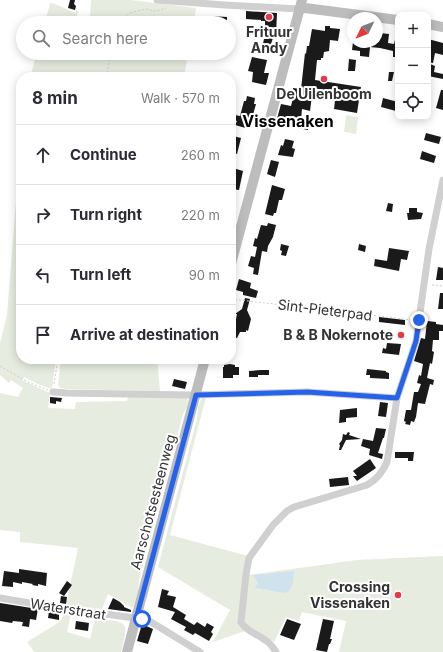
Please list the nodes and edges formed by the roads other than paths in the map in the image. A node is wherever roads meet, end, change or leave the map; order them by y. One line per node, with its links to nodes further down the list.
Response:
1 (157, 0): 2 (street)
2 (300, 4): 3 (main road); 7 (main road)
3 (395, 20)
4 (431, 25): 5 (main road)
5 (443, 27)
6 (443, 180): 11 (street)
7 (236, 245)
8 (204, 364): 10 (main road, Aarschotsesteenweg)
9 (53, 392): 10 (street)
10 (196, 395): 11 (street); 13 (main road, Aarschotsesteenweg)
11 (397, 398): 16 (street)
12 (0, 598): 13 (street, Waterstraat)
13 (136, 619): 14 (main road, Aarschotsesteenweg); 15 (street, Waterstraat)
14 (127, 652)
15 (200, 652)
16 (276, 652)

